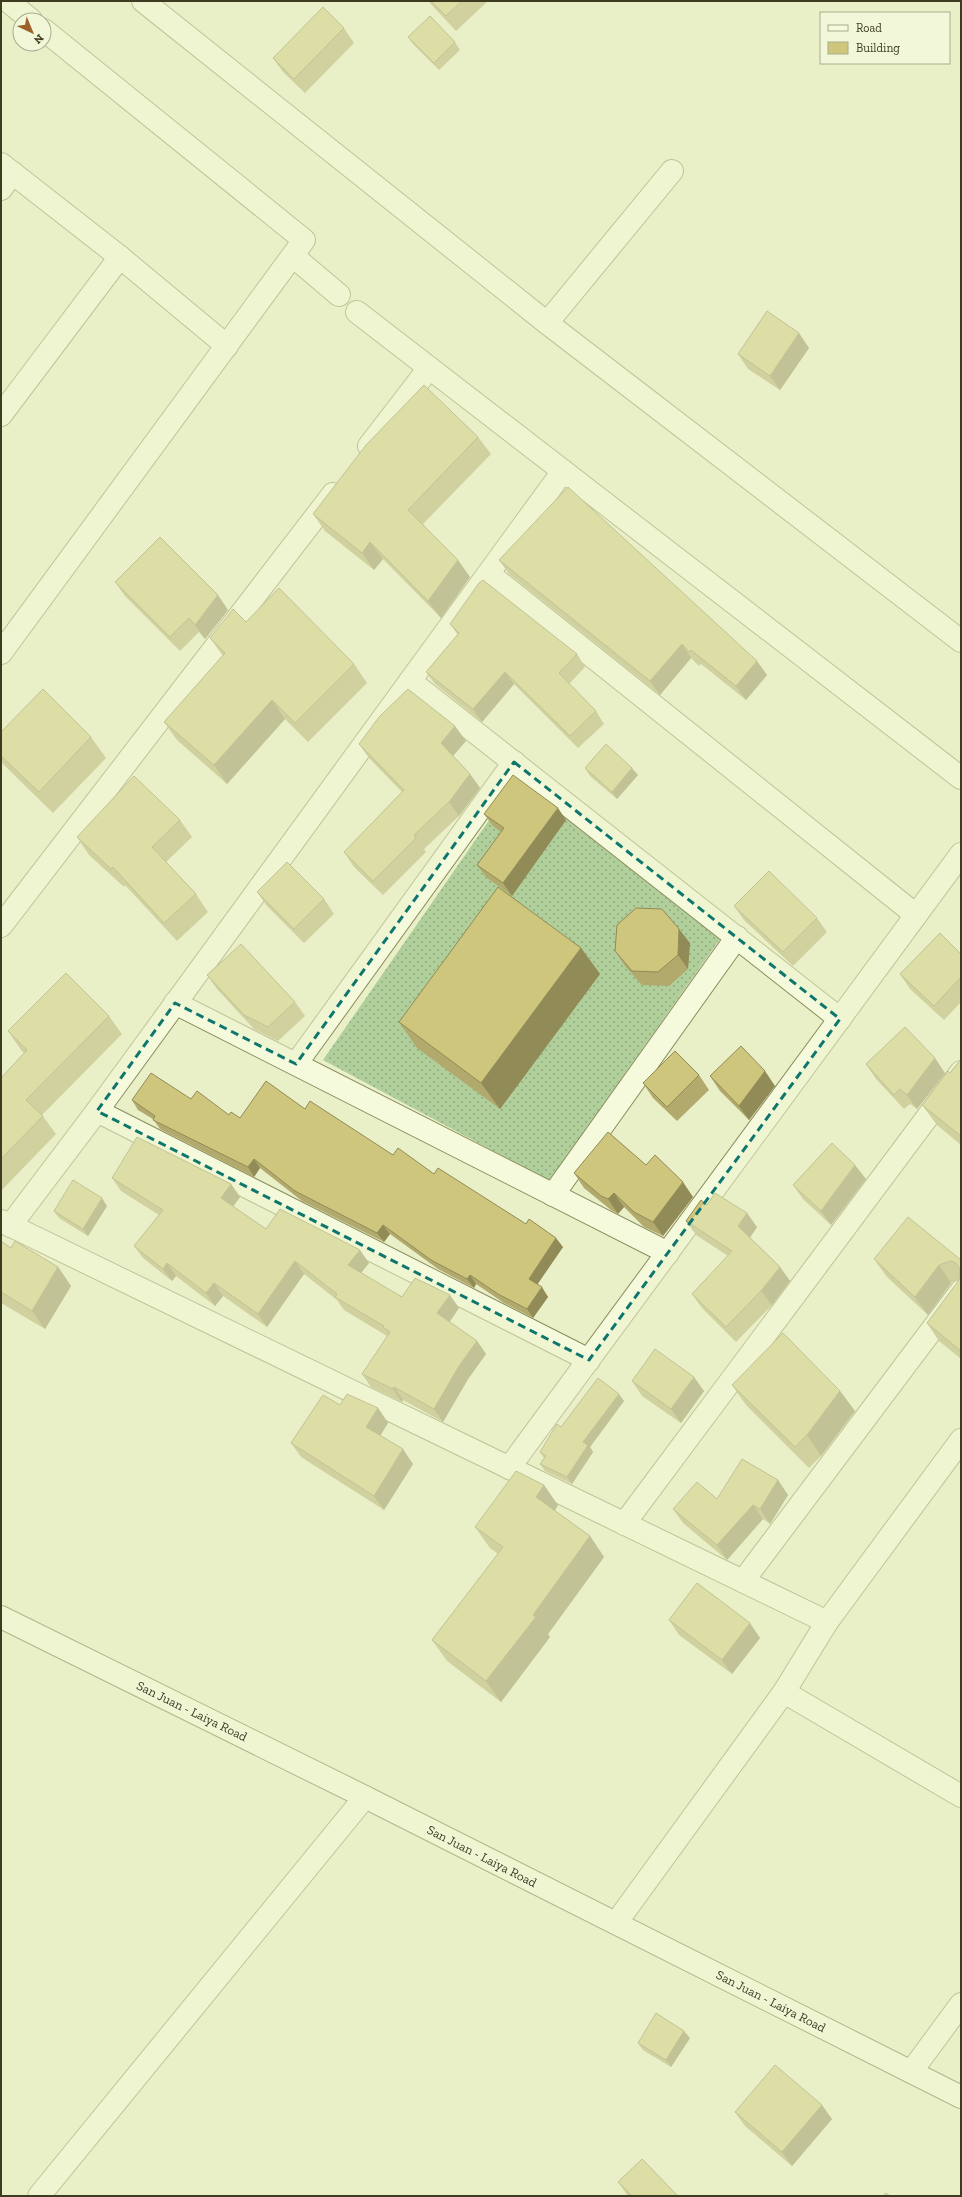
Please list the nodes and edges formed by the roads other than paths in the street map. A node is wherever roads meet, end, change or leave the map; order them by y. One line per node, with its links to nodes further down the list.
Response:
1 (8, 1): 3 (street)
2 (143, 1): 11 (street)
3 (21, 12)
4 (52, 36): 7 (street)
5 (672, 171): 11 (street)
6 (5, 176): 8 (street)
7 (293, 256): 9 (street); 12 (street)
8 (120, 257): 12 (street); 14 (street)
9 (340, 295)
10 (357, 312): 13 (street)
11 (547, 323): 17 (street)
12 (227, 346): 18 (street)
13 (429, 368): 15 (street); 24 (street)
14 (1, 415)
15 (563, 471): 16 (street); 21 (street)
16 (489, 574): 19 (street); 23 (street)
17 (961, 641)
18 (1, 653)
19 (410, 681): 20 (street); 26 (street)
20 (514, 762): 25 (street); 28 (street)
21 (961, 778)
22 (961, 854): 23 (street)
23 (916, 916): 27 (street)
24 (1, 926)
25 (737, 937): 27 (street); 31 (street)
26 (176, 1003): 28 (street); 30 (street)
27 (840, 1019): 33 (street)
28 (296, 1064): 31 (street)
29 (961, 1072): 38 (street)
30 (96, 1111): 32 (street); 35 (street)
31 (553, 1195): 33 (street)
32 (6, 1223): 37 (street)
33 (668, 1253): 35 (street)
34 (961, 1291): 39 (street)
35 (589, 1360): 37 (street)
36 (961, 1440): 41 (street)
37 (509, 1468): 38 (street)
38 (624, 1524): 39 (street)
39 (743, 1582): 41 (street)
40 (1, 1617): 44 (street, San Juan - Laiya Road)
41 (827, 1622): 42 (street)
42 (784, 1692): 43 (street); 45 (street)
43 (961, 1796)
44 (365, 1797): 45 (street, San Juan - Laiya Road); 49 (street)
45 (616, 1923): 47 (street, San Juan - Laiya Road)
46 (961, 2004): 47 (street)
47 (911, 2072): 48 (street, San Juan - Laiya Road)
48 (961, 2097)
49 (39, 2196)

